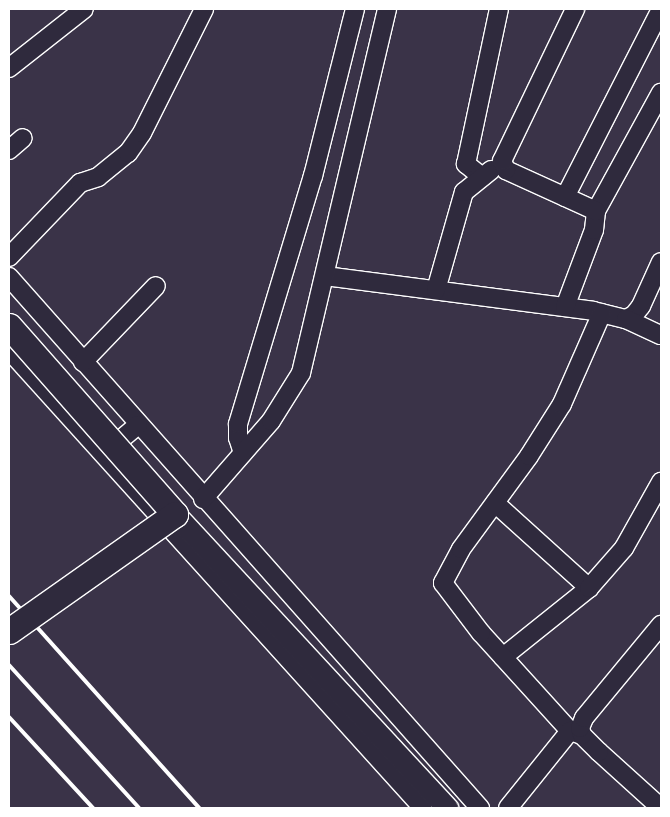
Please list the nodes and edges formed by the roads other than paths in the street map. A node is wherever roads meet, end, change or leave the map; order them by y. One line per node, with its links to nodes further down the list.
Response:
1 (84, 9): 8 (street)
2 (204, 9): 16 (street)
3 (355, 9): 30 (street)
4 (387, 9): 18 (street)
5 (499, 9): 13 (street)
6 (575, 9): 12 (street)
7 (660, 9): 14 (street)
8 (9, 68)
9 (661, 93): 15 (street)
10 (23, 138): 11 (street)
11 (9, 150)
12 (502, 161): 13 (street); 14 (street)
13 (482, 177): 21 (street)
14 (565, 197): 15 (street)
15 (596, 212): 22 (street)
16 (9, 257)
17 (661, 262): 24 (street)
18 (326, 276): 21 (street); 30 (street)
19 (9, 277): 28 (street)
20 (156, 286): 28 (street)
21 (436, 290): 22 (street)
22 (565, 307): 23 (street)
23 (602, 314): 24 (street); 34 (street)
24 (626, 319): 26 (street)
25 (9, 326): 35 (highway, bridge)
26 (661, 335)
27 (9, 350): 31 (street)
28 (83, 362): 29 (street)
29 (138, 425): 31 (street); 33 (street)
30 (243, 453): 33 (street)
31 (102, 455): 41 (street)
32 (661, 482): 36 (street)
33 (202, 499): 43 (street)
34 (494, 503): 36 (street); 39 (street)
35 (175, 514): 38 (highway, bridge); 42 (main road)
36 (589, 588): 39 (street)
37 (661, 625): 40 (street)
38 (9, 631)
39 (503, 657): 40 (street)
40 (576, 733): 44 (street); 45 (street)
41 (423, 808)
42 (447, 808)
43 (480, 808)
44 (508, 808)
45 (661, 808)

